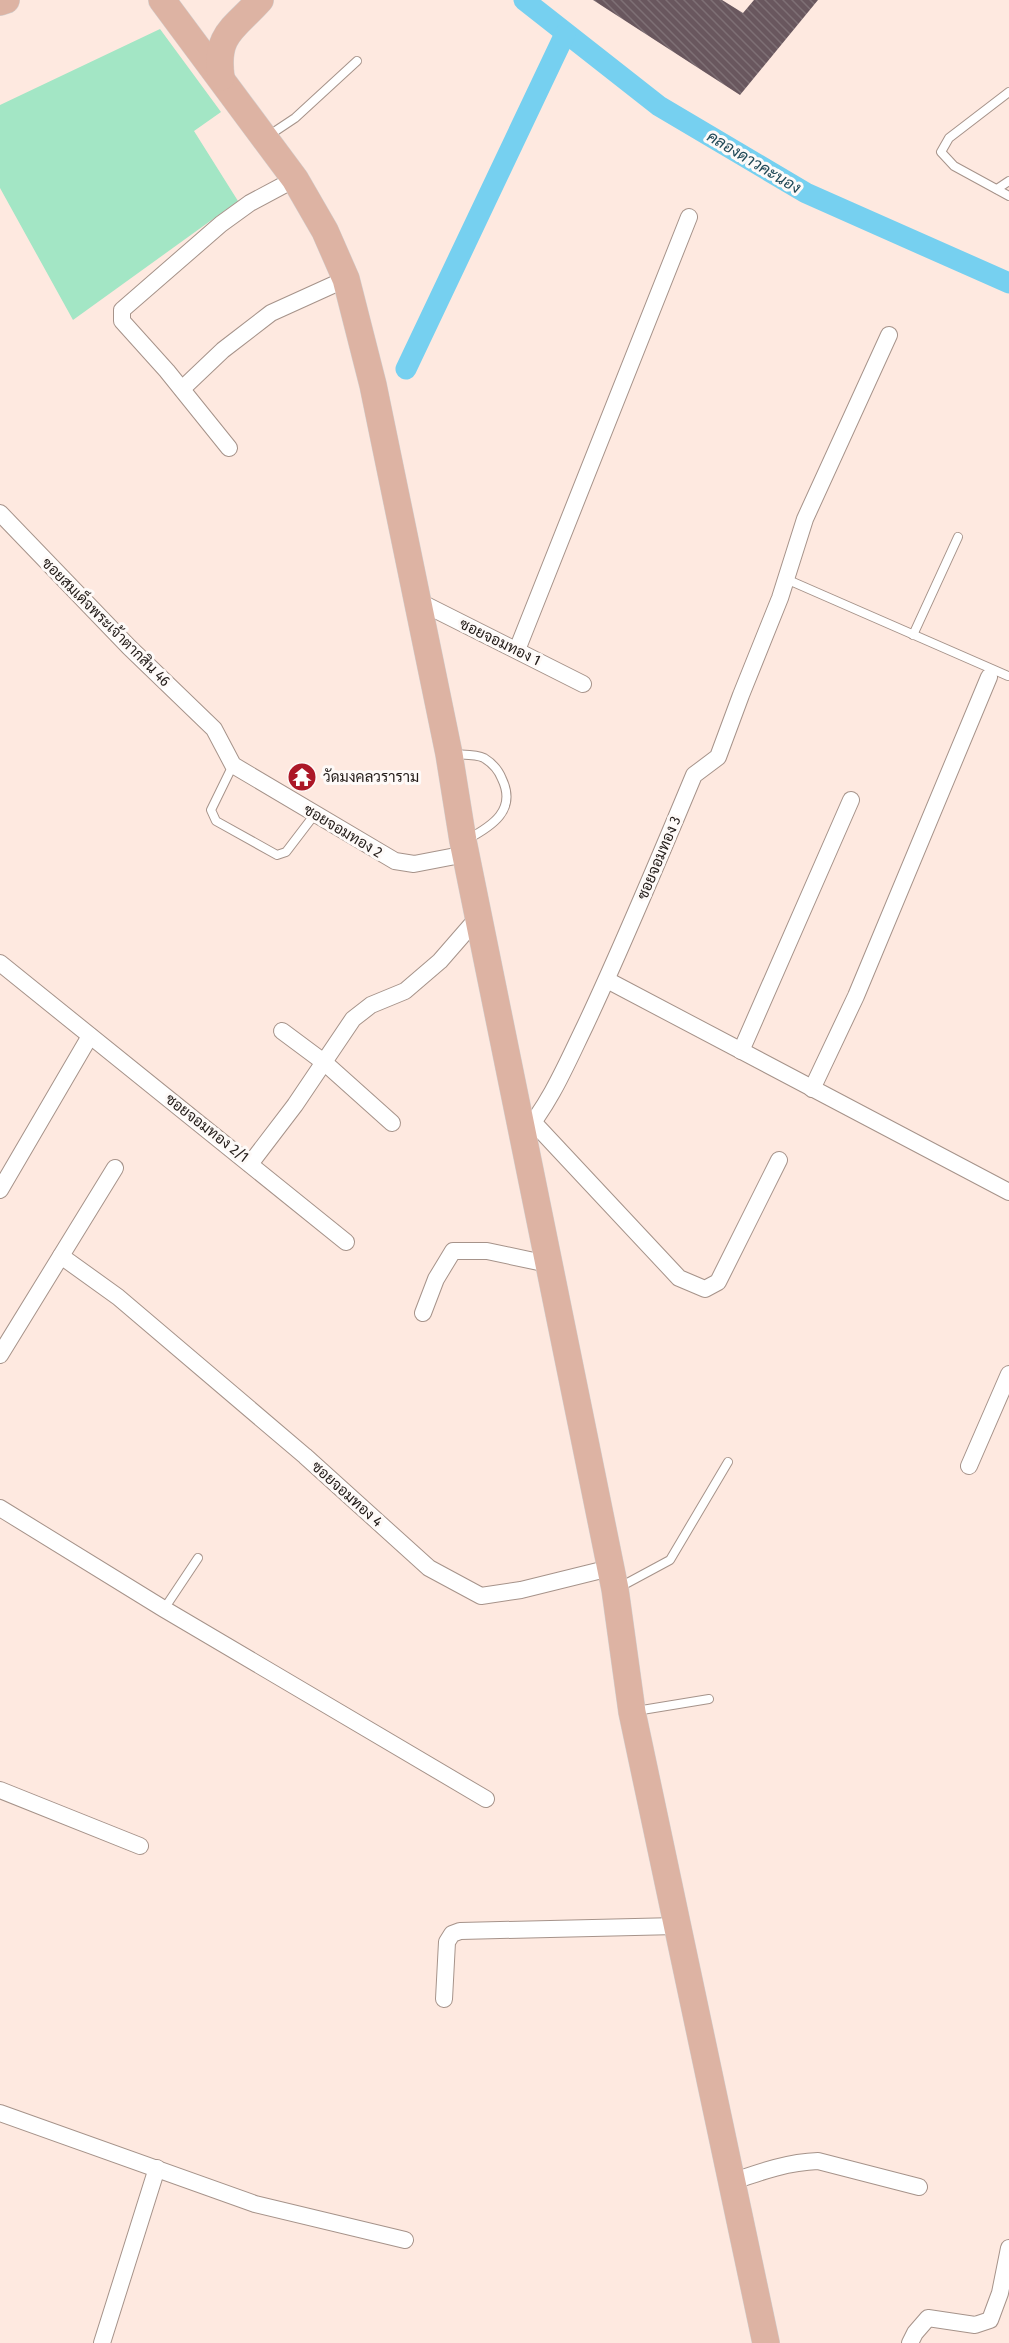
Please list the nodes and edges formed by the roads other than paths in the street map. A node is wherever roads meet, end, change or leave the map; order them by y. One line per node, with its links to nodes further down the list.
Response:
1 (6, 0): 4 (main road)
2 (162, 0): 6 (main road)
3 (260, 0): 6 (main road)
4 (0, 2)
5 (357, 61): 8 (lane)
6 (221, 77): 8 (main road)
7 (1009, 93): 11 (lane)
8 (266, 138): 9 (main road)
9 (295, 179): 14 (main road); 16 (street)
10 (1009, 181): 11 (lane)
11 (998, 189): 12 (lane)
12 (1009, 196)
13 (689, 217): 23 (street)
14 (346, 279): 16 (street); 21 (main road)
15 (889, 334): 20 (street, ซอยจอมทอง 3)
16 (182, 389): 17 (street)
17 (229, 448)
18 (0, 513): 28 (street, ซอยสมเด็จพระเจ้าตากสิน 46)
19 (958, 537): 22 (lane)
20 (786, 579): 22 (lane); 34 (street, ซอยจอมทอง 3)
21 (416, 600): 23 (street, ซอยจอมทอง 1); 27 (main road)
22 (913, 635): 24 (lane)
23 (517, 650): 26 (street, ซอยจอมทอง 1)
24 (1008, 676)
25 (989, 677): 39 (street)
26 (583, 684)
27 (449, 754): 31 (main road); 31 (lane)
28 (233, 765): 30 (street, ซอยจอมทอง 2); 30 (lane)
29 (851, 800): 37 (street)
30 (315, 814): 31 (street, ซอยจอมทอง 2)
31 (465, 847): 32 (main road)
32 (480, 915): 38 (street, ซอยจอมทอง 2/1); 41 (main road)
33 (0, 963): 36 (street, ซอยจอมทอง 2/1)
34 (607, 980): 37 (street); 41 (street, ซอยจอมทอง 3)
35 (282, 1031): 38 (street)
36 (90, 1036): 43 (street, ซอยจอมทอง 2/1); 45 (street)
37 (741, 1052): 39 (street)
38 (325, 1063): 40 (street); 43 (street, ซอยจอมทอง 2/1)
39 (812, 1089): 47 (street)
40 (392, 1123)
41 (528, 1130): 42 (street); 50 (main road)
42 (779, 1160)
43 (250, 1164): 48 (street)
44 (115, 1168): 49 (street)
45 (5, 1170): 46 (street)
46 (0, 1190)
47 (1009, 1192)
48 (346, 1242)
49 (61, 1256): 52 (street); 58 (street, ซอยจอมทอง 4)
50 (548, 1264): 51 (street); 58 (main road)
51 (423, 1313)
52 (0, 1355)
53 (1009, 1374): 55 (street)
54 (728, 1462): 58 (lane)
55 (969, 1466)
56 (0, 1508): 59 (street)
57 (198, 1558): 59 (lane)
58 (613, 1579): 61 (main road)
59 (164, 1609): 63 (street)
60 (709, 1699): 61 (lane)
61 (632, 1712): 65 (main road)
62 (0, 1790): 64 (street)
63 (486, 1799)
64 (140, 1846)
65 (677, 1926): 66 (street); 69 (main road)
66 (444, 1999)
67 (0, 2113): 68 (street)
68 (157, 2168): 71 (street); 73 (street)
69 (731, 2181): 70 (street); 74 (main road)
70 (919, 2187)
71 (405, 2240)
72 (1009, 2248): 75 (street)
73 (102, 2343)
74 (766, 2343)
75 (910, 2343)

